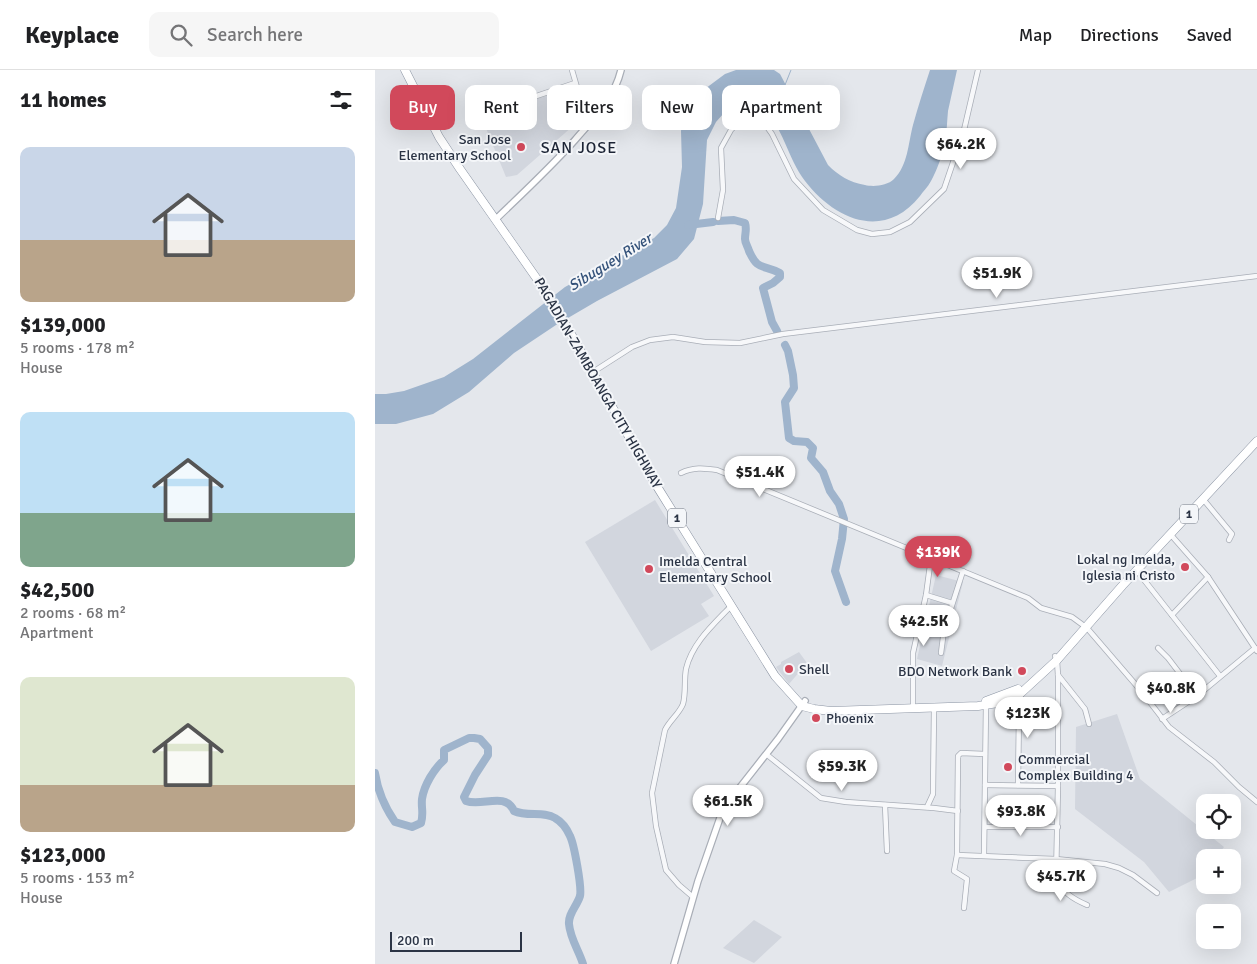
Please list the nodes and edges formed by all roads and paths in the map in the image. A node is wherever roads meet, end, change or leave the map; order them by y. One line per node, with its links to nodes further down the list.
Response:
1 (405, 70): 10 (highway, PAGADIAN-ZAMBOANGA CITY HIGHWAY / 1)
2 (571, 70): 5 (street)
3 (621, 70): 6 (main road)
4 (977, 70): 9 (street)
5 (575, 83): 7 (street)
6 (617, 85)
7 (537, 96)
8 (584, 130): 10 (main road)
9 (718, 218)
10 (496, 219): 12 (highway, PAGADIAN-ZAMBOANGA CITY HIGHWAY / 1)
11 (1257, 276): 12 (street)
12 (593, 372): 24 (highway, PAGADIAN-ZAMBOANGA CITY HIGHWAY / 1)
13 (1257, 441): 15 (highway, PAGADIAN-ZAMBOANGA CITY HIGHWAY / 1)
14 (681, 473): 18 (street)
15 (1203, 499): 16 (highway, PAGADIAN-ZAMBOANGA CITY HIGHWAY / 1); 17 (street)
16 (1171, 535): 20 (highway, PAGADIAN-ZAMBOANGA CITY HIGHWAY / 1); 21 (street)
17 (1229, 540)
18 (931, 558): 19 (street); 22 (street)
19 (963, 571): 23 (street); 27 (street)
20 (1137, 571): 25 (street); 27 (highway, PAGADIAN-ZAMBOANGA CITY HIGHWAY / 1)
21 (1208, 577): 25 (street); 30 (street)
22 (926, 595): 23 (street); 26 (street)
23 (952, 603): 28 (street)
24 (731, 606): 38 (highway, PAGADIAN-ZAMBOANGA CITY HIGHWAY / 1); 61 (street)
25 (1172, 615): 34 (street)
26 (919, 624): 28 (street); 39 (street)
27 (1085, 627): 32 (highway, PAGADIAN-ZAMBOANGA CITY HIGHWAY / 1); 43 (street)
28 (944, 630): 31 (street)
29 (1158, 648): 36 (street)
30 (1256, 650): 34 (street)
31 (941, 653)
32 (1056, 658): 33 (street); 35 (highway, PAGADIAN-ZAMBOANGA CITY HIGHWAY / 1); 37 (highway, PAGADIAN-ZAMBOANGA CITY HIGHWAY / 1)
33 (1058, 676): 42 (street); 44 (street)
34 (1220, 676): 36 (street)
35 (1021, 693): 37 (highway, PAGADIAN-ZAMBOANGA CITY HIGHWAY / 1); 41 (street)
36 (1197, 696): 43 (street)
37 (986, 703): 39 (highway, PAGADIAN-ZAMBOANGA CITY HIGHWAY / 1); 40 (highway, PAGADIAN-ZAMBOANGA CITY HIGHWAY / 1); 46 (street)
38 (803, 704): 39 (highway, PAGADIAN-ZAMBOANGA CITY HIGHWAY / 1); 40 (highway, PAGADIAN-ZAMBOANGA CITY HIGHWAY / 1); 45 (main road)
39 (913, 706)
40 (934, 708): 52 (street)
41 (1019, 712): 42 (street); 48 (street)
42 (1058, 712): 49 (street)
43 (1163, 719): 50 (street)
44 (1089, 724)
45 (766, 754): 51 (street); 61 (main road)
46 (985, 754): 47 (street); 53 (street)
47 (985, 785): 48 (street); 54 (street)
48 (1019, 785): 49 (street)
49 (1058, 786): 55 (street)
50 (1257, 802)
51 (885, 805): 52 (street); 56 (street)
52 (928, 807): 53 (street)
53 (958, 811): 57 (street)
54 (985, 827): 55 (street); 58 (street)
55 (1058, 827): 59 (street)
56 (887, 851)
57 (957, 855): 58 (street); 63 (street)
58 (984, 856): 59 (street)
59 (1056, 859): 60 (street); 62 (street)
60 (1157, 893)
61 (693, 897): 64 (main road)
62 (1087, 905)
63 (964, 908)
64 (674, 964)

